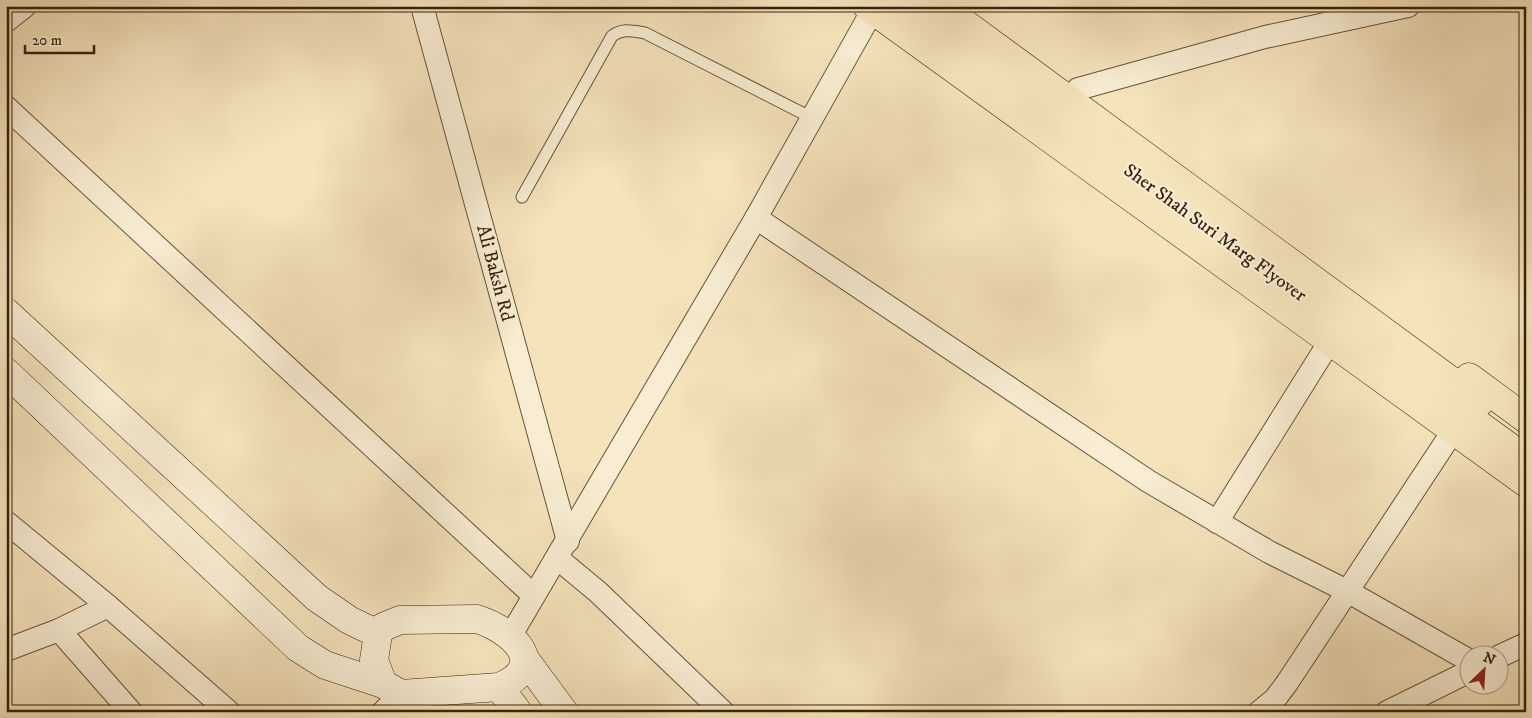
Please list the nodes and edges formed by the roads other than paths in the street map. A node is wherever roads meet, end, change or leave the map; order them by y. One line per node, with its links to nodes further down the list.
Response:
1 (25, 6): 8 (street)
2 (422, 6): 24 (street, Ali Baksh Rd)
3 (904, 6): 20 (highway, Sher Shah Suri Marg Flyover)
4 (941, 6): 19 (highway, Sher Shah Suri Marg Flyover)
5 (966, 6): 9 (highway)
6 (1405, 7): 9 (street)
7 (871, 8): 11 (street); 15 (highway)
8 (6, 21)
9 (1078, 88): 17 (highway)
10 (6, 107): 26 (street)
11 (812, 118): 12 (lane); 13 (street)
12 (522, 197)
13 (756, 218): 23 (street); 24 (street)
14 (6, 312): 29 (main road)
15 (1330, 341): 18 (highway); 23 (street)
16 (6, 372): 38 (main road)
17 (1526, 419)
18 (1453, 431): 21 (highway); 25 (street)
19 (1526, 436)
20 (1526, 459)
21 (1526, 483)
22 (6, 522): 27 (street)
23 (1217, 522): 25 (street)
24 (562, 549): 26 (street); 43 (street)
25 (1346, 591): 34 (street); 44 (street)
26 (533, 595): 30 (street)
27 (108, 606): 28 (street); 40 (street)
28 (59, 630): 32 (street); 39 (street)
29 (378, 634): 30 (main road); 38 (main road)
30 (511, 635): 35 (main road)
31 (1526, 644): 33 (street)
32 (6, 650)
33 (1510, 651)
34 (1460, 655)
35 (525, 659): 37 (main road); 42 (main road)
36 (1460, 675): 45 (street)
37 (499, 687): 38 (main road); 41 (main road)
38 (389, 696)
39 (131, 712)
40 (229, 712)
41 (518, 712)
42 (564, 712)
43 (723, 712)
44 (1259, 712)
45 (1387, 712)

